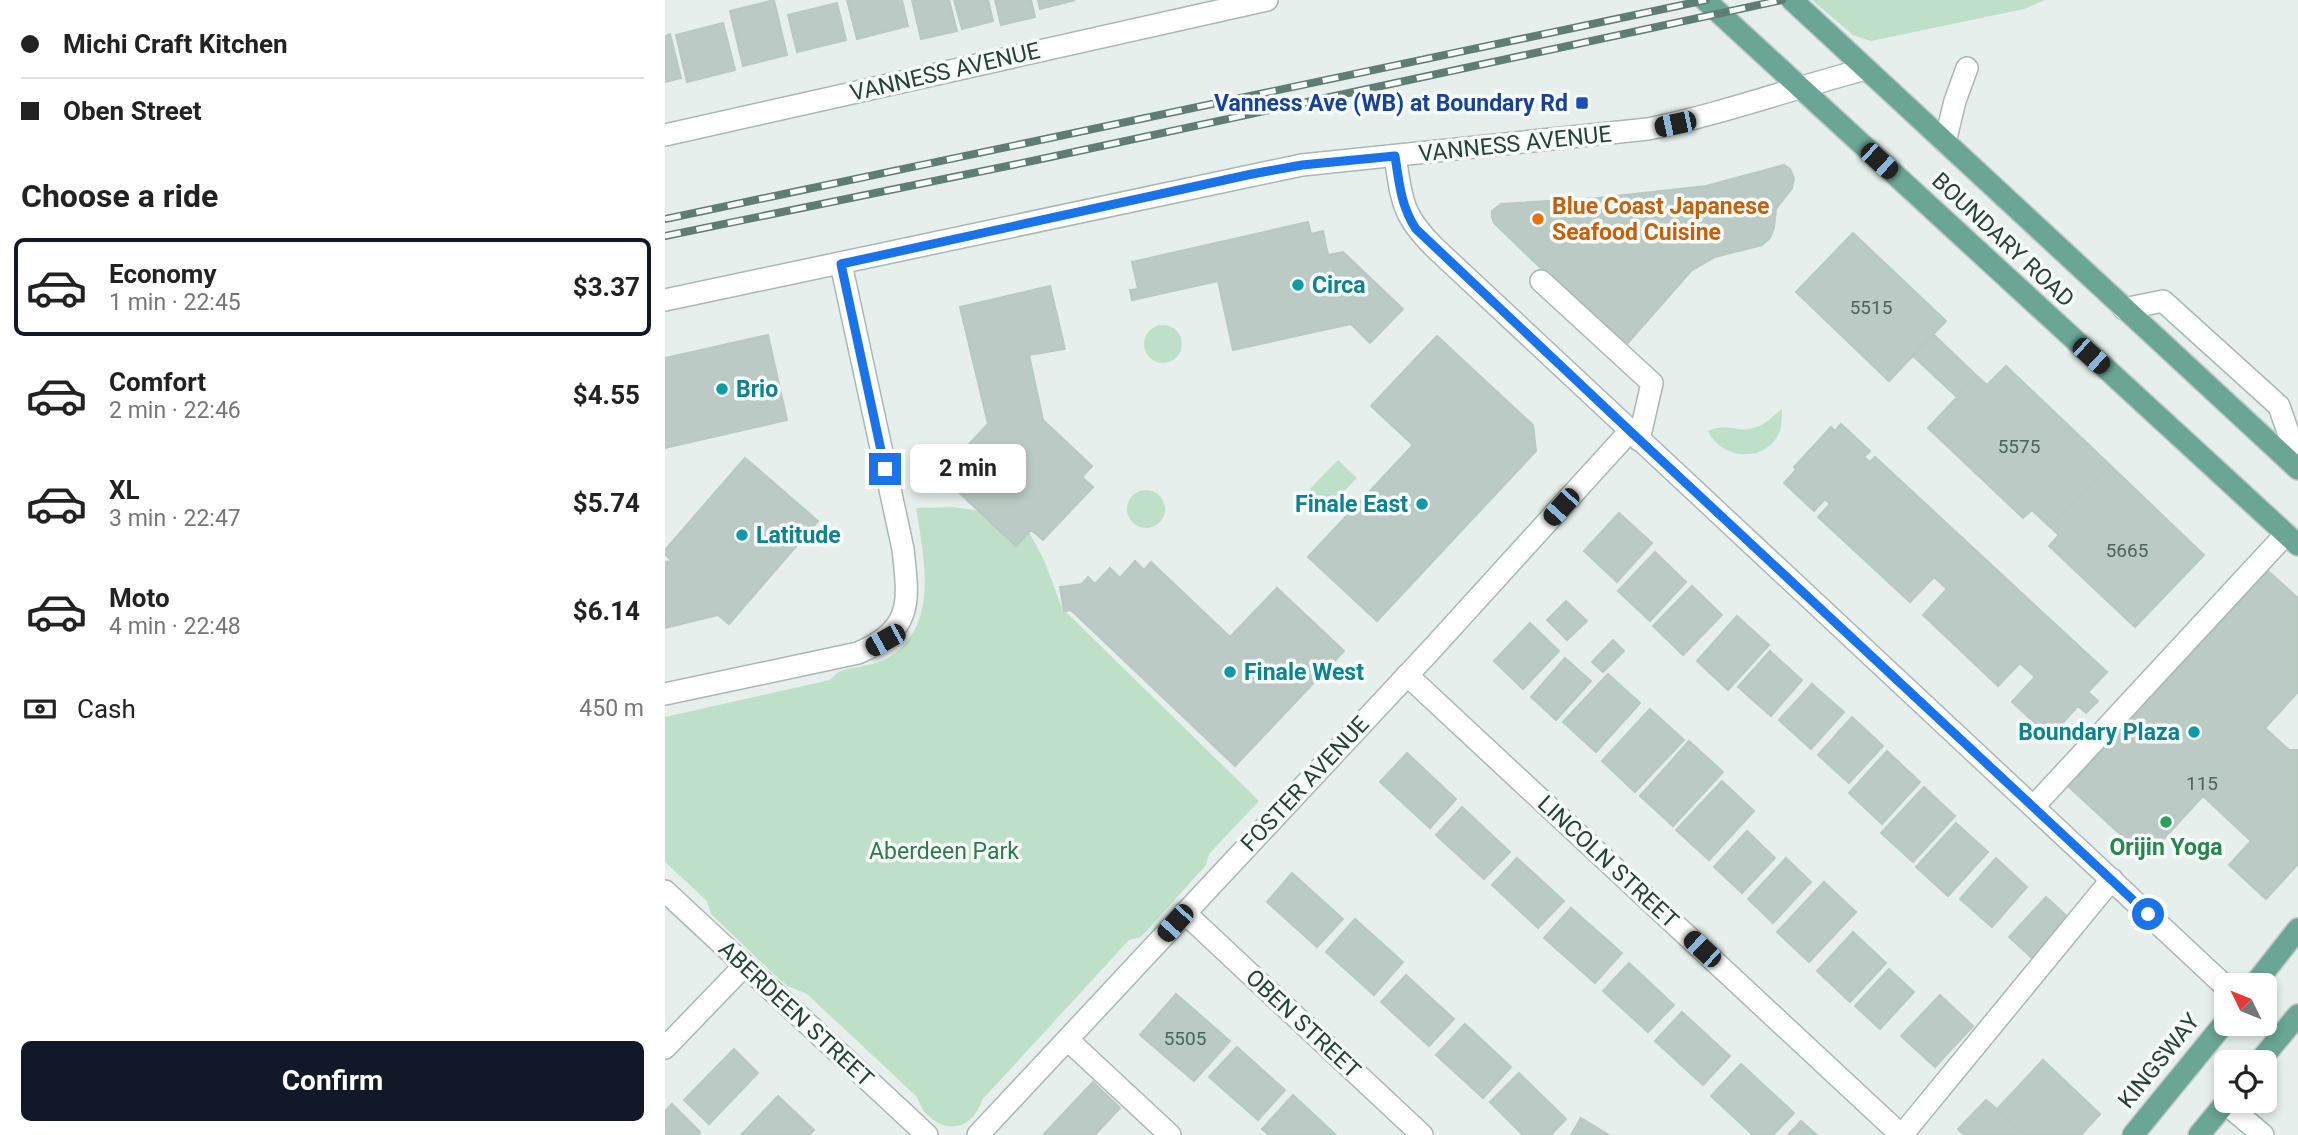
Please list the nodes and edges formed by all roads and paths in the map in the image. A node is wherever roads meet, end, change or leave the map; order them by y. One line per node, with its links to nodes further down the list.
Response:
1 (1267, 0): 7 (street, VANNESS AVENUE)
2 (1705, 0): 6 (main road, BOUNDARY ROAD)
3 (1792, 0): 5 (main road, BOUNDARY ROAD)
4 (1967, 68): 8 (street)
5 (1866, 69): 6 (street, VANNESS AVENUE); 8 (main road, BOUNDARY ROAD)
6 (1799, 86): 9 (street, VANNESS AVENUE); 17 (main road, BOUNDARY ROAD)
7 (665, 135)
8 (1945, 142): 13 (main road, BOUNDARY ROAD)
9 (1395, 156): 10 (street, VANNESS AVENUE); 14 (street)
10 (841, 264): 12 (street, VANNESS AVENUE); 19 (street)
11 (1541, 281): 14 (street)
12 (665, 300)
13 (2124, 309): 15 (street); 16 (main road, BOUNDARY ROAD)
14 (1635, 436): 18 (street, FOSTER AVENUE); 20 (street)
15 (2298, 461)
16 (2298, 469)
17 (2292, 539): 20 (street)
18 (1407, 675): 23 (street, FOSTER AVENUE); 39 (street, LINCOLN STREET)
19 (665, 694)
20 (2034, 806): 21 (street)
21 (2112, 880): 27 (street); 39 (street)
22 (665, 891): 25 (street, ABERDEEN STREET)
23 (1185, 913): 30 (street, FOSTER AVENUE); 38 (street, OBEN STREET)
24 (2298, 929): 26 (main road)
25 (744, 966): 31 (street); 35 (street, ABERDEEN STREET)
26 (2263, 973)
27 (2214, 976)
28 (2298, 1014): 32 (main road)
29 (2214, 1036): 40 (main road, KINGSWAY)
30 (1068, 1040): 36 (street, FOSTER AVENUE); 37 (street)
31 (665, 1048)
32 (2269, 1050)
33 (2217, 1113): 41 (main road)
34 (2238, 1113): 42 (street)
35 (927, 1135)
36 (978, 1135)
37 (1170, 1135)
38 (1422, 1135)
39 (1902, 1135)
40 (2133, 1135)
41 (2199, 1135)
42 (2263, 1135)

